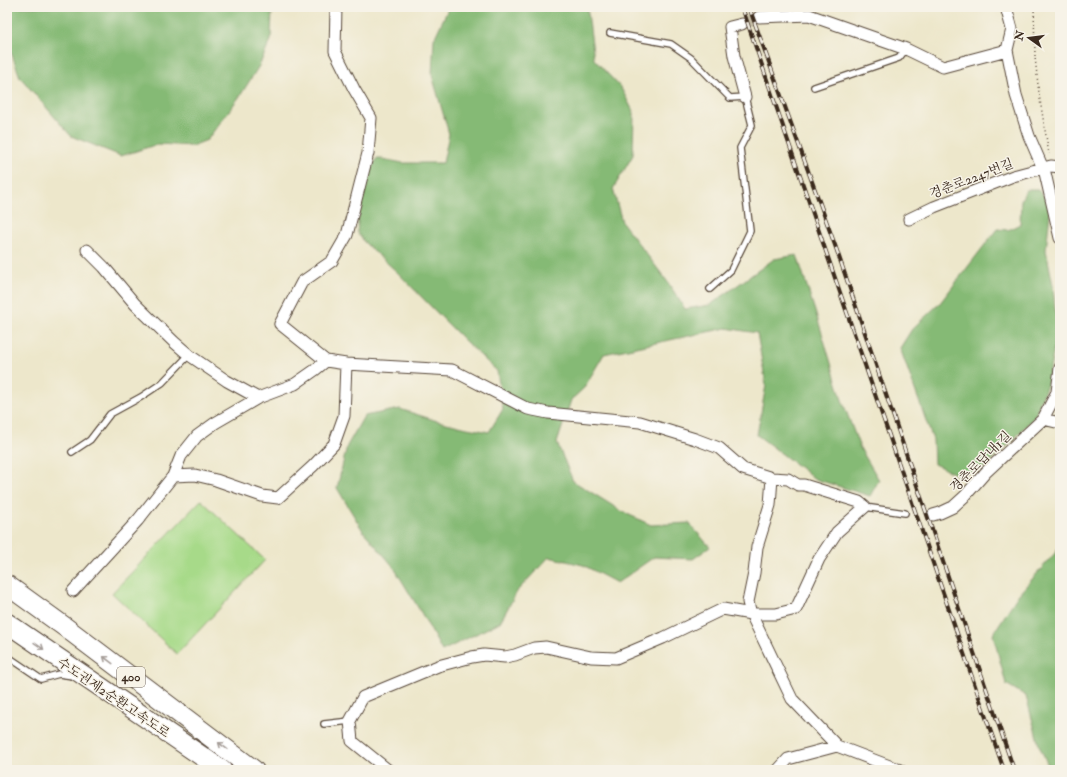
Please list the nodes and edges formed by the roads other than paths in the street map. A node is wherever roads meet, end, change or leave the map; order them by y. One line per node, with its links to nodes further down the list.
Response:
1 (336, 7): 16 (street)
2 (1006, 7): 7 (street)
3 (759, 17): 6 (street)
4 (742, 24): 9 (street)
5 (610, 33): 9 (lane)
6 (906, 49): 7 (street); 8 (lane)
7 (1008, 50): 10 (street)
8 (814, 87)
9 (745, 97): 14 (lane)
10 (1050, 169): 11 (street, 경춘로2247번길); 12 (street)
11 (909, 219)
12 (1060, 238)
13 (86, 250): 15 (street)
14 (710, 289)
15 (189, 355): 19 (street); 22 (lane)
16 (326, 361): 17 (street); 19 (street)
17 (346, 364): 23 (street); 24 (street)
18 (1060, 368): 20 (street, 경춘로답내1길)
19 (258, 398): 23 (street)
20 (1043, 419): 21 (street); 27 (street, 경춘로답내1길)
21 (1060, 423)
22 (72, 452)
23 (173, 476): 29 (street)
24 (772, 478): 25 (street); 30 (street)
25 (865, 507): 26 (lane); 30 (street)
26 (904, 512)
27 (933, 515)
28 (7, 585): 38 (highway, 수도권제2순환고속도로 / 400, one-way to 28)
29 (73, 591)
30 (751, 614): 34 (street); 36 (street)
31 (7, 623): 33 (highway, 수도권제2순환고속도로 / 400, one-way to 33)
32 (7, 656): 33 (lane)
33 (88, 679): 37 (highway, 수도권제2순환고속도로 / 400)
34 (350, 722): 35 (lane); 39 (street)
35 (324, 724)
36 (837, 746): 40 (street); 41 (street)
37 (222, 770)
38 (254, 770)
39 (388, 770)
40 (778, 770)
41 (900, 770)

